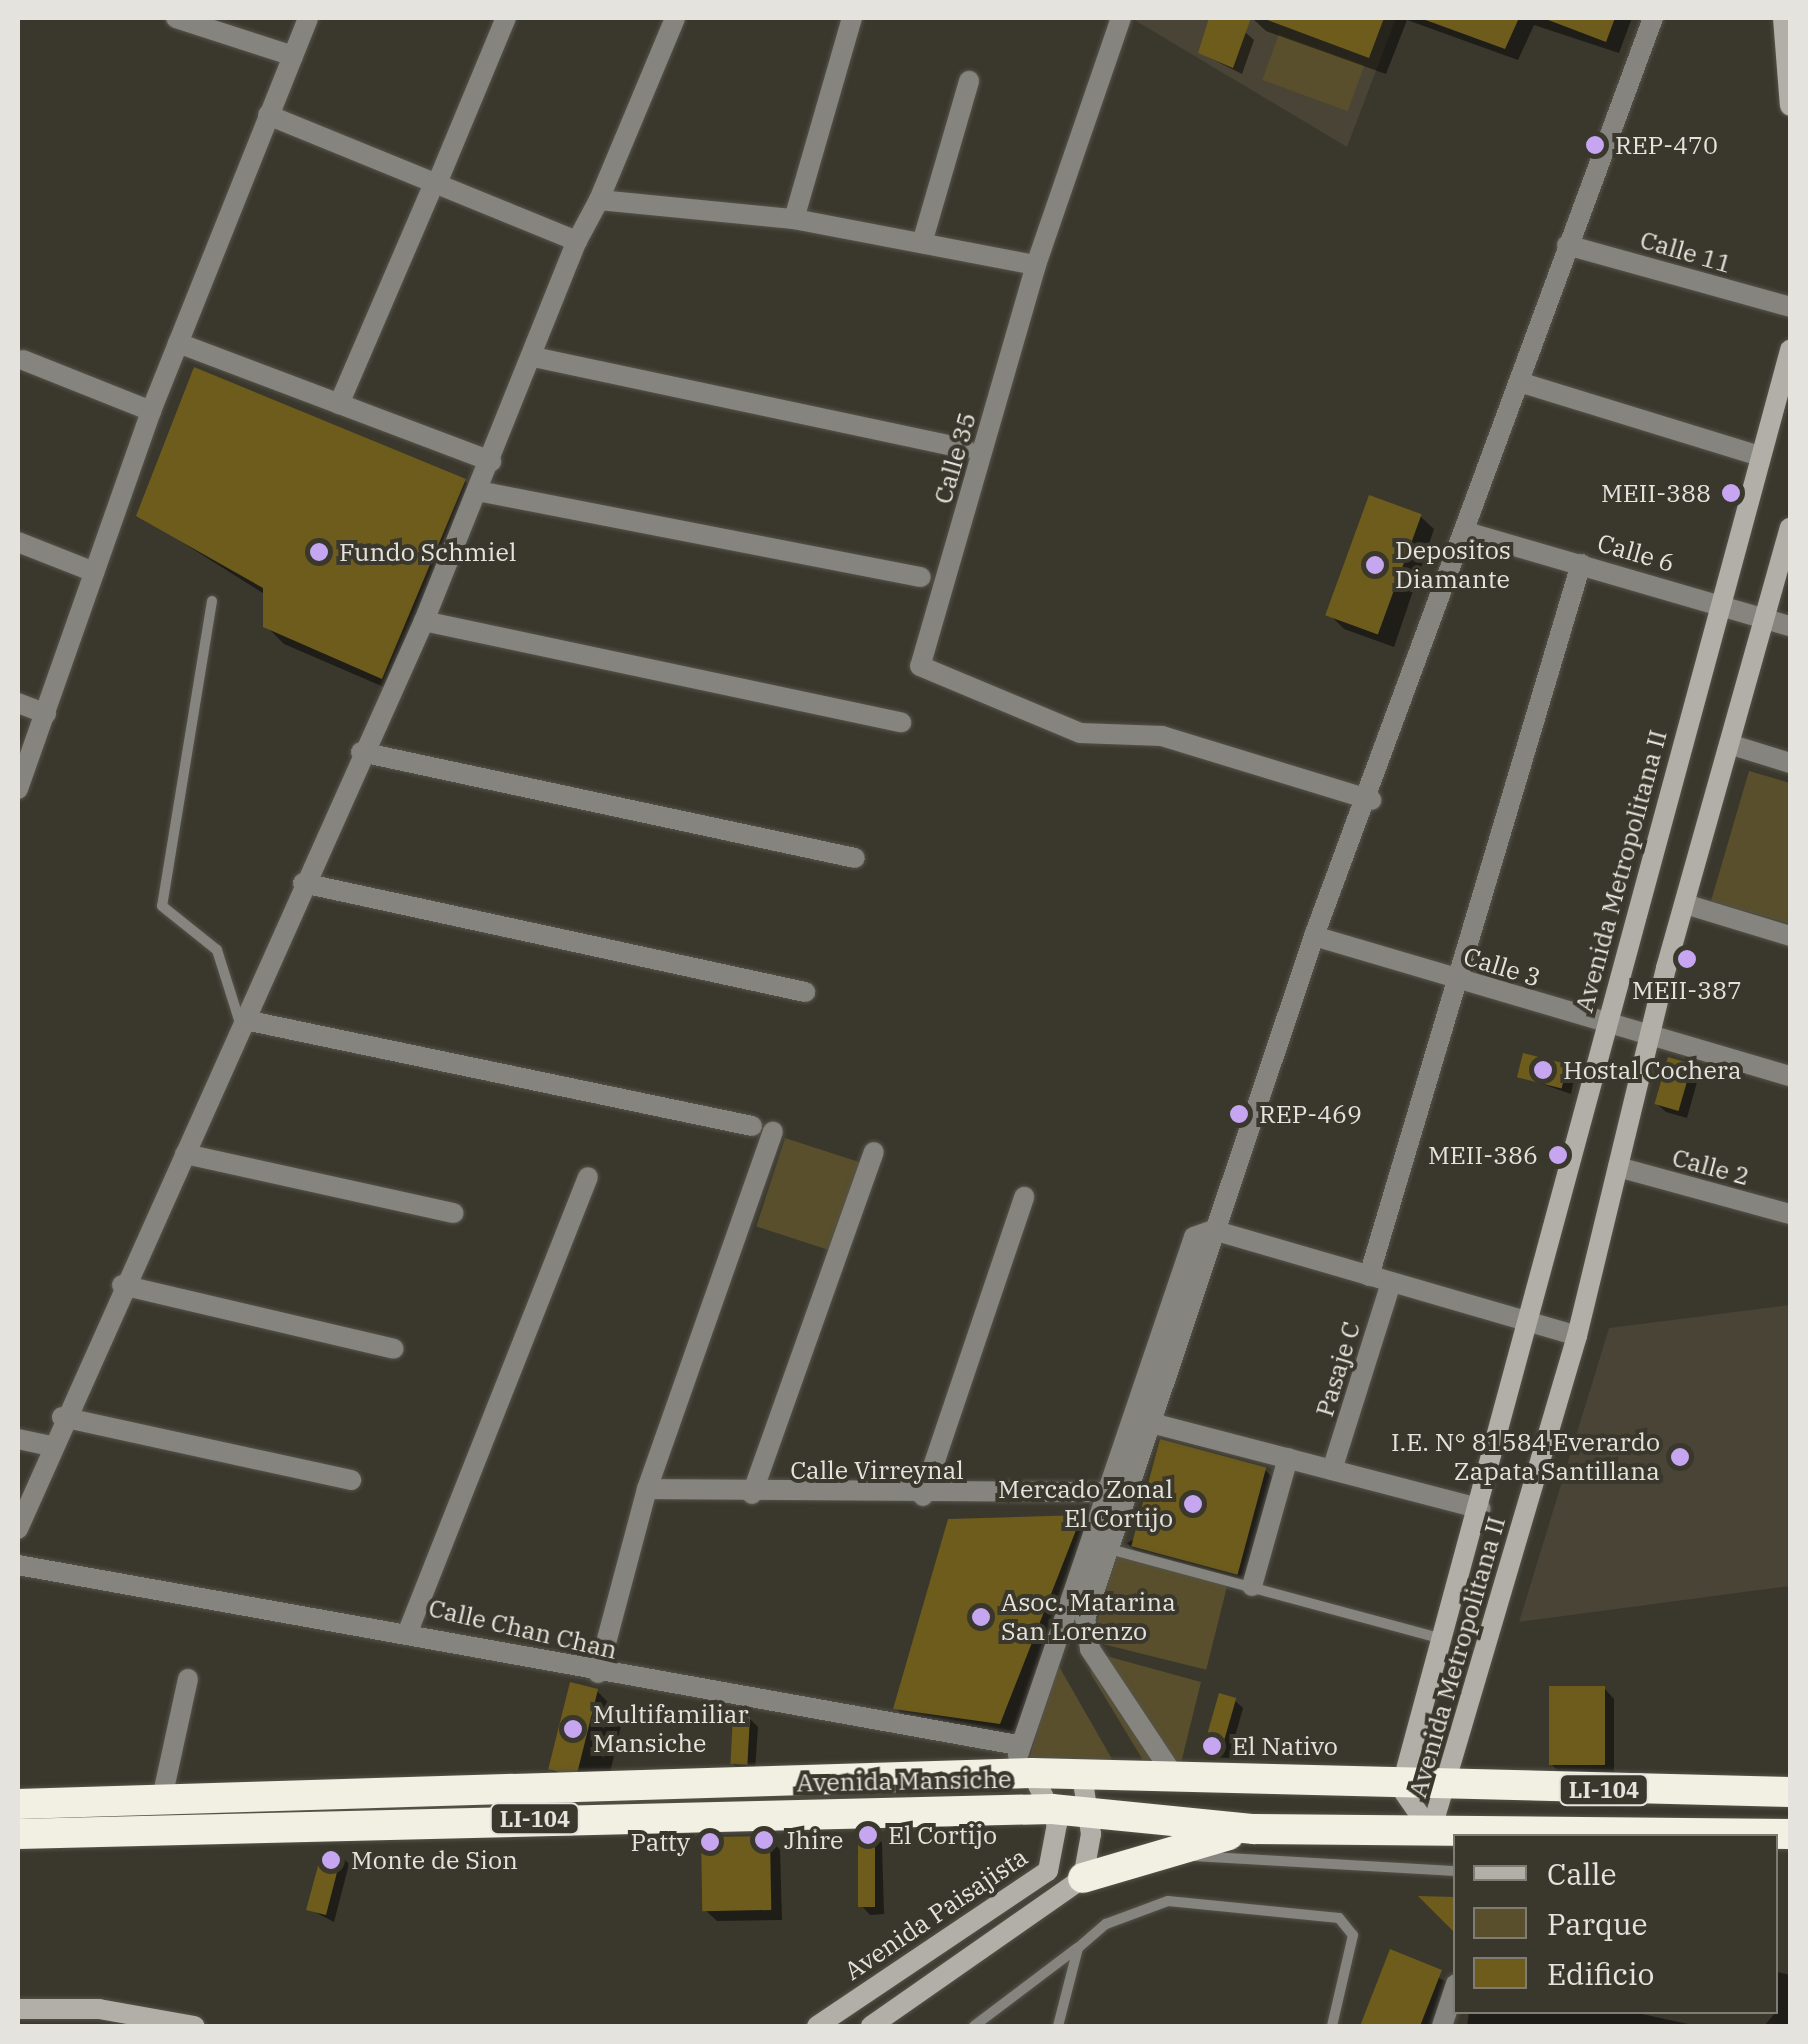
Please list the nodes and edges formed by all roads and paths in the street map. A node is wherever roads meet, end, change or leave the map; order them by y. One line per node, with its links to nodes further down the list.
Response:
1 (176, 18): 9 (street)
2 (308, 18): 9 (street)
3 (506, 18): 13 (street)
4 (675, 18): 14 (street)
5 (852, 18): 15 (street)
6 (1122, 18): 19 (street, Calle 35)
7 (1653, 18): 18 (street)
8 (1783, 18): 11 (main road)
9 (293, 56): 12 (street)
10 (969, 81): 17 (street)
11 (1790, 106)
12 (268, 115): 13 (street); 21 (street)
13 (434, 187): 16 (street); 26 (street)
14 (599, 200): 15 (street); 16 (street)
15 (794, 219): 17 (street)
16 (577, 241): 23 (street)
17 (922, 244): 19 (street)
18 (1567, 245): 20 (street, Calle 11); 25 (street)
19 (1036, 265): 50 (street, Calle 35)
20 (1790, 307)
21 (178, 343): 26 (street); 27 (street)
22 (1790, 350): 29 (main road, Avenida Metropolitana II)
23 (534, 357): 28 (street); 30 (street)
24 (23, 360): 27 (street)
25 (1519, 382): 29 (street); 33 (street)
26 (339, 404): 30 (street)
27 (151, 411): 36 (street)
28 (965, 450)
29 (1760, 456): 39 (main road, Avenida Metropolitana II)
30 (491, 461): 31 (street)
31 (478, 491): 37 (street); 41 (street)
32 (1790, 528): 40 (main road, Avenida Metropolitana II)
33 (1466, 532): 35 (street, Calle 6); 50 (street)
34 (18, 542): 36 (street)
35 (1581, 564): 39 (street, Calle 6); 56 (street)
36 (94, 572): 44 (street)
37 (921, 577)
38 (212, 600): 58 (lane)
39 (1720, 603): 40 (street, Calle 6); 59 (main road, Avenida Metropolitana II)
40 (1764, 618): 42 (street, Calle 6); 46 (main road, Avenida Metropolitana II)
41 (424, 621): 45 (street); 47 (street)
42 (1790, 626)
43 (18, 703): 44 (street)
44 (46, 714): 49 (street)
45 (902, 722)
46 (1732, 745): 48 (street); 53 (main road, Avenida Metropolitana II)
47 (361, 752): 51 (street); 52 (street)
48 (1790, 763)
49 (18, 790)
50 (1372, 800): 54 (street)
51 (856, 858)
52 (303, 883): 57 (street); 58 (street)
53 (1686, 904): 55 (street); 60 (main road, Avenida Metropolitana II)
54 (1314, 936): 56 (street, Calle 3); 71 (street)
55 (1790, 936)
56 (1463, 981): 59 (street, Calle 3); 72 (street)
57 (806, 992)
58 (243, 1023): 62 (street); 65 (street)
59 (1607, 1025): 60 (street, Calle 3); 75 (main road, Avenida Metropolitana II)
60 (1649, 1036): 61 (street, Calle 3); 66 (main road, Avenida Metropolitana II)
61 (1790, 1076)
62 (752, 1126)
63 (773, 1132): 85 (street)
64 (874, 1152): 87 (street)
65 (185, 1154): 69 (street); 74 (street)
66 (1618, 1168): 70 (street, Calle 2); 76 (main road, Avenida Metropolitana II)
67 (588, 1176): 94 (street)
68 (1024, 1198): 88 (street)
69 (454, 1213)
70 (1790, 1214)
71 (1213, 1230): 72 (street); 79 (street)
72 (1369, 1276): 73 (street)
73 (1391, 1283): 75 (street); 83 (street, Pasaje C)
74 (122, 1285): 77 (street); 78 (street)
75 (1529, 1326): 76 (street); 89 (main road, Avenida Metropolitana II)
76 (1577, 1336): 105 (main road, Avenida Metropolitana II)
77 (394, 1349)
78 (62, 1418): 81 (street); 84 (street)
79 (1142, 1420): 82 (street); 86 (street); 91 (street)
80 (18, 1438): 81 (street)
81 (50, 1446): 90 (street)
82 (1288, 1458): 83 (street); 93 (street)
83 (1332, 1470): 89 (street)
84 (351, 1480)
85 (647, 1489): 87 (street, Calle Virreynal); 96 (street)
86 (1108, 1492): 88 (street, Calle Virreynal); 98 (street)
87 (752, 1494): 88 (street, Calle Virreynal)
88 (923, 1496)
89 (1481, 1509): 95 (main road, Avenida Metropolitana II)
90 (18, 1528)
91 (1109, 1549): 93 (lane); 102 (street)
92 (18, 1565): 94 (street, Calle Chan Chan)
93 (1252, 1586): 95 (lane)
94 (410, 1628): 96 (street, Calle Chan Chan)
95 (1443, 1639): 104 (main road, Avenida Metropolitana II)
96 (598, 1673): 98 (street, Calle Chan Chan)
97 (188, 1680): 107 (street)
98 (1017, 1745): 99 (street)
99 (1032, 1774): 100 (highway, Avenida Mansiche / LI-104); 101 (highway, Avenida Mansiche / LI-104); 110 (main road, Avenida Paisajista)
100 (1082, 1774): 102 (highway, Avenida Mansiche / LI-104); 111 (main road)
101 (728, 1776): 103 (highway, Avenida Mansiche / LI-104); 112 (highway)
102 (1176, 1778): 104 (highway, Avenida Mansiche / LI-104)
103 (415, 1788): 107 (highway, Avenida Mansiche / LI-104); 113 (highway)
104 (1401, 1788): 105 (highway, Avenida Mansiche / LI-104); 116 (main road, Avenida Metropolitana II)
105 (1446, 1788): 106 (highway, Avenida Mansiche / LI-104); 116 (main road, Avenida Metropolitana II)
106 (1777, 1792): 119 (highway)
107 (162, 1798): 108 (highway, Avenida Mansiche / LI-104)
108 (108, 1800): 109 (highway, Avenida Mansiche / LI-104); 114 (highway)
109 (18, 1804)
110 (1052, 1809): 111 (highway, Avenida Mansiche / LI-104); 112 (highway, Avenida Mansiche / LI-104); 126 (main road, Avenida Paisajista)
111 (1088, 1812): 115 (highway, Avenida Mansiche / LI-104); 122 (main road)
112 (727, 1813): 113 (highway, Avenida Mansiche / LI-104)
113 (416, 1822): 114 (highway, Avenida Mansiche / LI-104)
114 (108, 1830): 117 (highway, Avenida Mansiche / LI-104)
115 (1254, 1830): 116 (highway, Avenida Mansiche / LI-104); 120 (highway)
116 (1430, 1831): 118 (highway, Avenida Mansiche / LI-104)
117 (18, 1834)
118 (1686, 1834)
119 (1772, 1834)
120 (1153, 1854): 121 (lane); 122 (highway)
121 (1453, 1871)
122 (1084, 1878): 128 (main road)
123 (1078, 1948): 129 (lane); 130 (lane); 131 (lane)
124 (1453, 1993): 132 (street)
125 (18, 2008): 127 (main road)
126 (820, 2025)
127 (194, 2026)
128 (871, 2026)
129 (974, 2026)
130 (1058, 2026)
131 (1332, 2026)
132 (1442, 2026)

